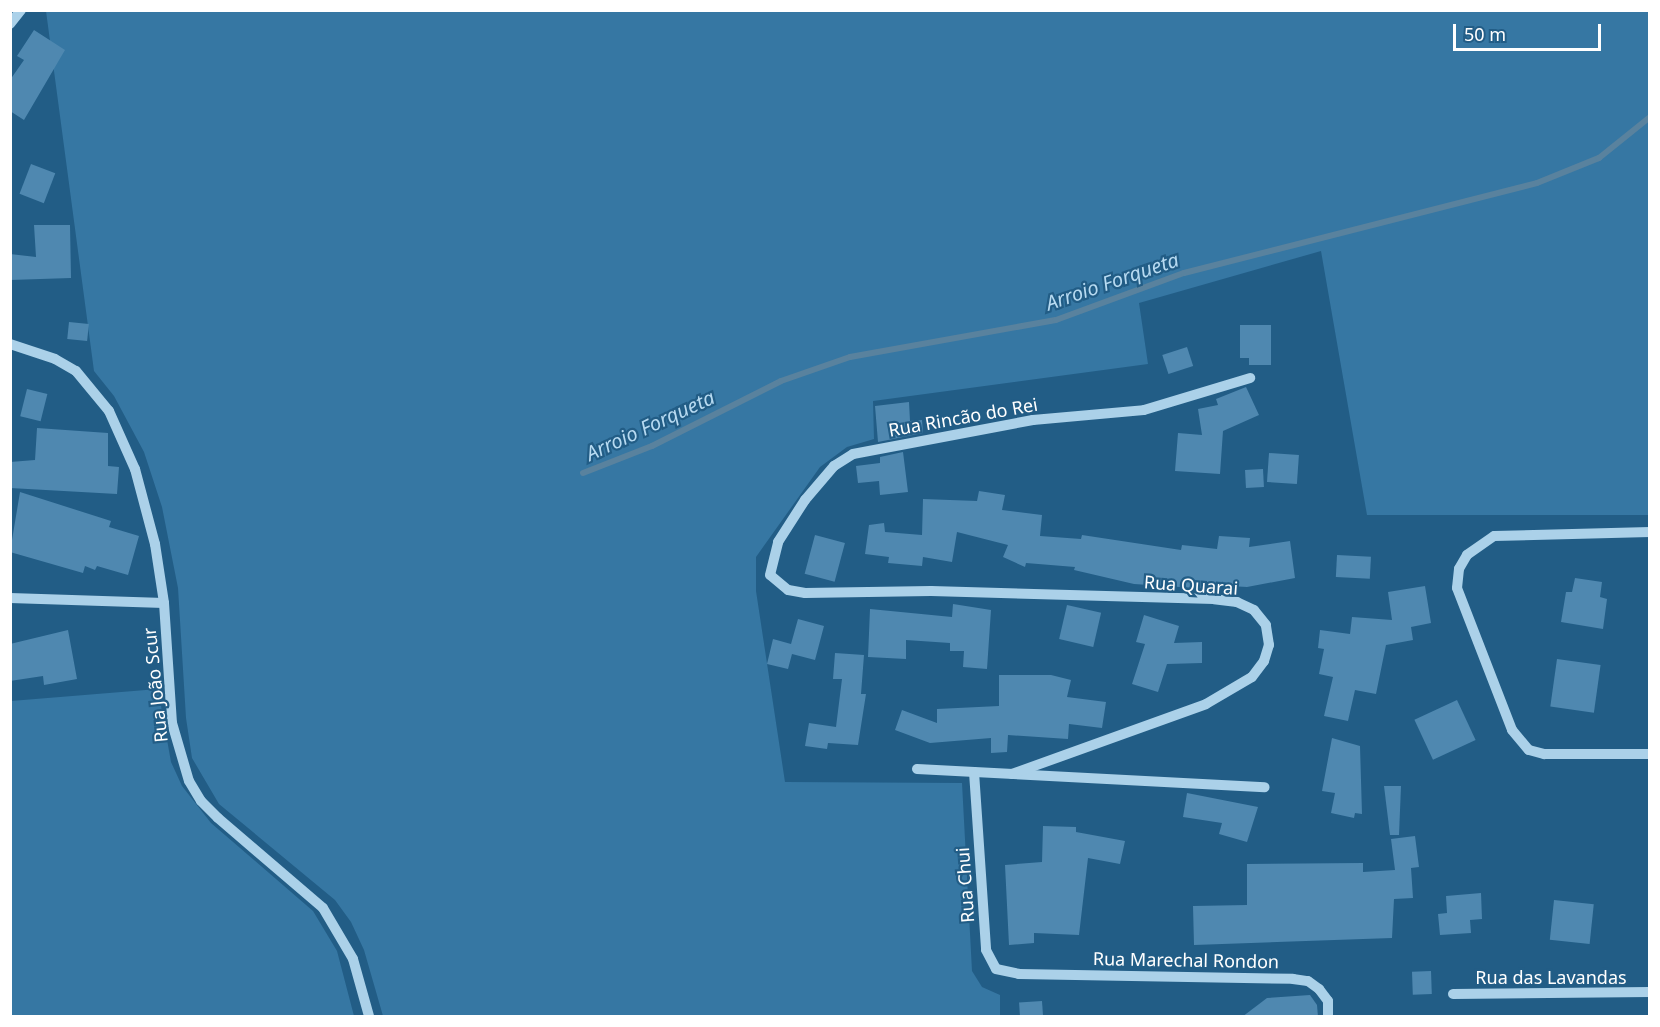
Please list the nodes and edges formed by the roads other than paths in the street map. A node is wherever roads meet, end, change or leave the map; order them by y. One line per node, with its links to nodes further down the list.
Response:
1 (21, 10): 2 (street)
2 (10, 24)
3 (10, 344): 8 (street, Rua João Scur)
4 (1250, 378): 6 (street, Rua Rincão do Rei)
5 (1650, 532): 9 (street)
6 (788, 590): 12 (street, Rua Quarai)
7 (10, 598): 8 (street)
8 (164, 603): 17 (street, Rua João Scur)
9 (1650, 754)
10 (917, 769): 11 (street)
11 (974, 772): 12 (street); 14 (street, Rua Chui)
12 (1012, 774): 13 (street)
13 (1265, 787)
14 (1019, 974): 18 (street, Rua Marechal Rondon)
15 (1650, 992): 16 (street, Rua das Lavandas)
16 (1453, 994)
17 (369, 1017)
18 (1328, 1017)

